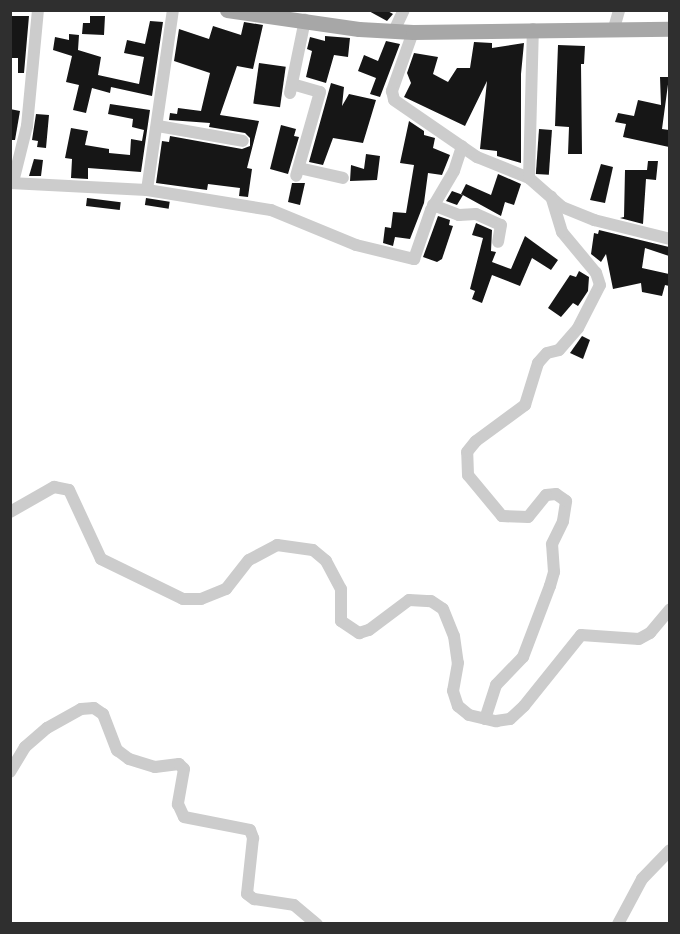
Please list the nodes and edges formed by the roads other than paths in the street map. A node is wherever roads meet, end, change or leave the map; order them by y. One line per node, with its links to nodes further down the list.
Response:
1 (38, 10): 15 (street)
2 (173, 10): 12 (street)
3 (227, 10): 6 (main road)
4 (404, 10): 10 (street)
5 (619, 10): 7 (street)
6 (308, 17): 10 (main road); 16 (street)
7 (614, 28): 8 (main road); 9 (main road)
8 (533, 29): 11 (main road); 17 (street)
9 (669, 29)
10 (393, 31): 11 (main road)
11 (413, 33): 14 (street)
12 (158, 126): 13 (street); 19 (street)
13 (243, 141)
14 (462, 146): 17 (street); 21 (street)
15 (16, 152): 18 (street)
16 (343, 178)
17 (528, 178): 20 (street)
18 (12, 183): 19 (street)
19 (147, 190): 21 (street)
20 (551, 197): 22 (street); 26 (street)
21 (433, 205): 23 (street)
22 (669, 239)
23 (498, 242)
24 (10, 512): 26 (street)
25 (669, 609): 26 (street)
26 (485, 719)
27 (10, 772): 29 (street)
28 (669, 850): 30 (street)
29 (317, 924)
30 (618, 924)

